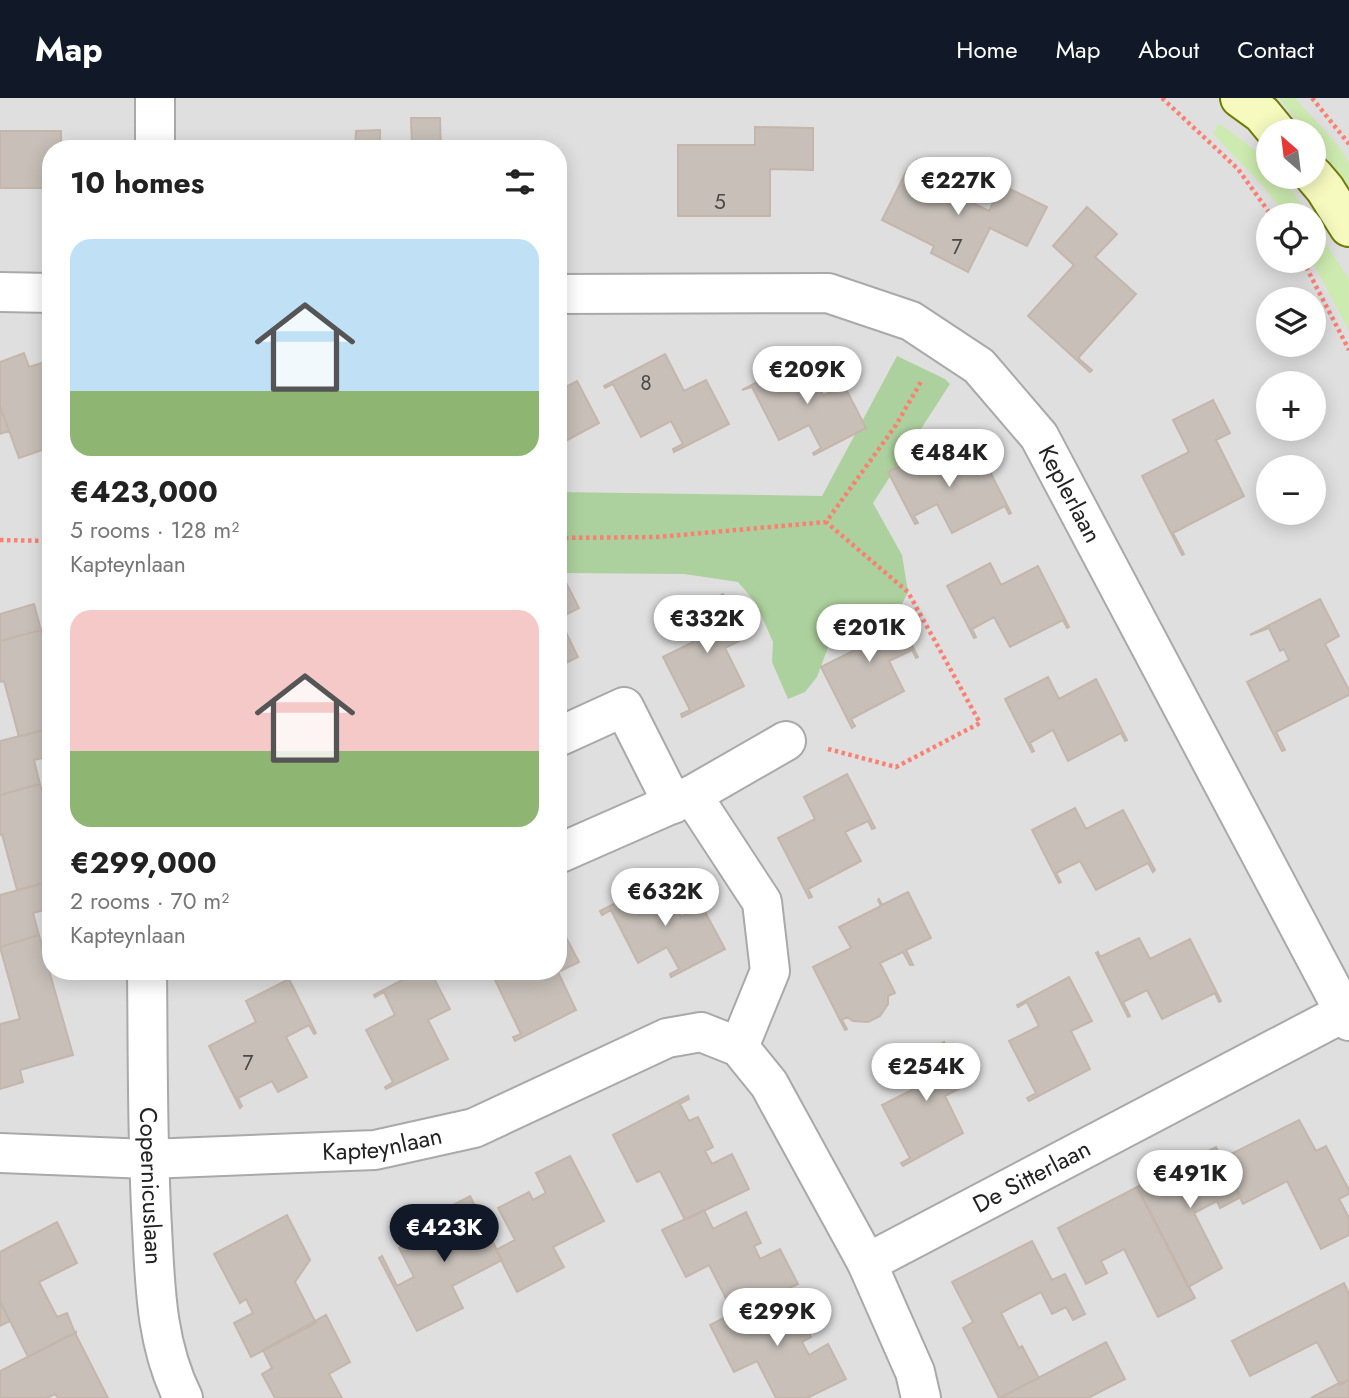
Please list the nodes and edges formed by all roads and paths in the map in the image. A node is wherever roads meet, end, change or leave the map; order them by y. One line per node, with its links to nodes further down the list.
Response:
1 (155, 98): 6 (street)
2 (1162, 98): 9 (path)
3 (1240, 98): 5 (street)
4 (1312, 98): 7 (path)
5 (1266, 119)
6 (156, 140)
7 (1349, 143)
8 (1325, 189): 10 (street)
9 (1262, 203)
10 (1349, 227)
11 (1309, 273): 16 (path)
12 (0, 292): 13 (street)
13 (42, 293)
14 (567, 294): 15 (street, Keplerlaan)
15 (944, 342): 17 (path); 26 (street, Keplerlaan)
16 (1349, 350)
17 (826, 522): 18 (path); 22 (path)
18 (567, 538)
19 (0, 540): 20 (path)
20 (42, 541)
21 (567, 733): 23 (street)
22 (786, 741): 23 (street)
23 (683, 799): 24 (street); 27 (street)
24 (567, 850)
25 (147, 980): 29 (street, Copernicuslaan)
26 (1347, 1016): 30 (street, De Sitterlaan)
27 (739, 1047): 29 (street, Kapteynlaan); 30 (street, Kapteynlaan)
28 (0, 1153): 29 (street, Kapteynlaan)
29 (148, 1159): 31 (street, Copernicuslaan)
30 (867, 1263): 32 (street, Kapteynlaan)
31 (183, 1398)
32 (921, 1398)

